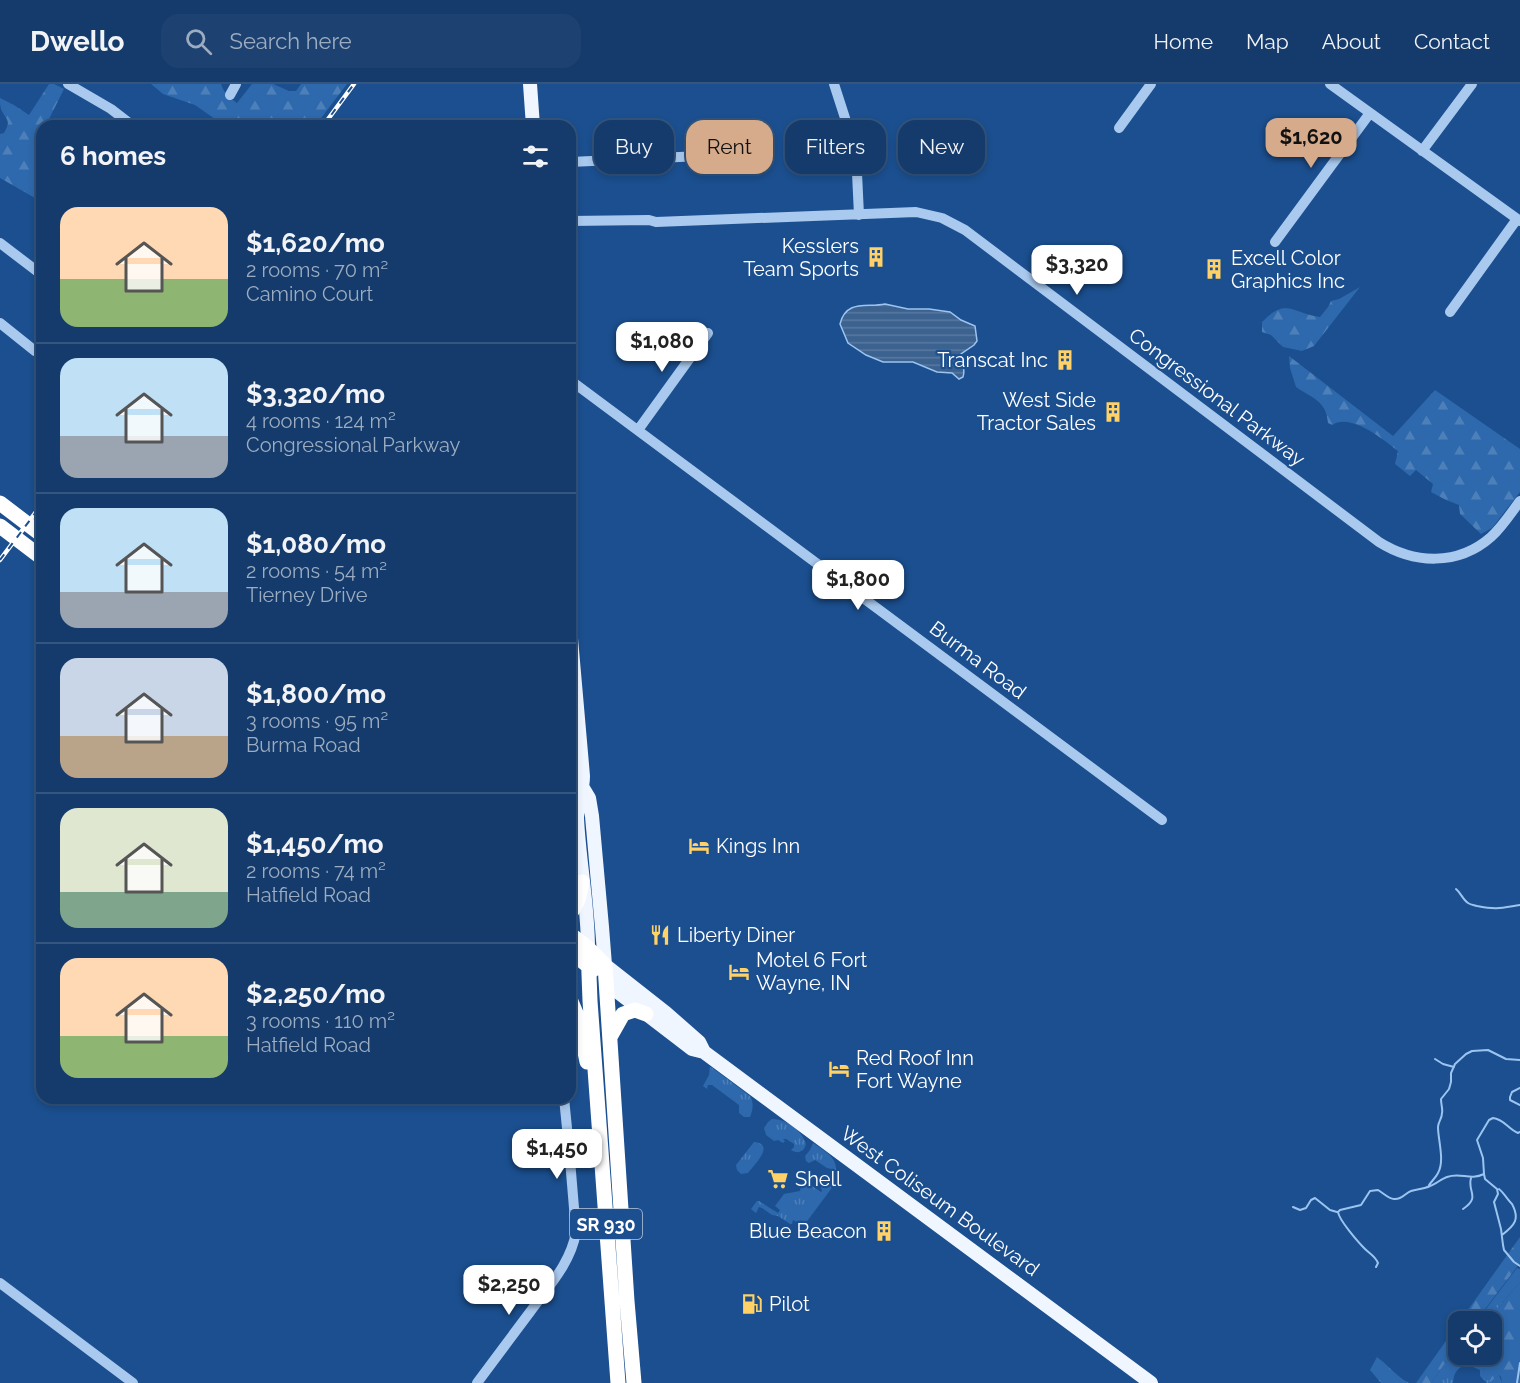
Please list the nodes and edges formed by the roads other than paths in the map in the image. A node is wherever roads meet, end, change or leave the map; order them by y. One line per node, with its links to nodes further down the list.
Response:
1 (68, 84): 10 (street)
2 (236, 84): 8 (street)
3 (530, 84): 11 (main road)
4 (834, 84): 16 (street)
5 (1151, 84): 12 (street)
6 (1330, 84): 9 (street)
7 (1472, 84): 13 (street)
8 (230, 95)
9 (1370, 113): 13 (street); 21 (street)
10 (125, 120)
11 (533, 120)
12 (1119, 128)
13 (1422, 151): 17 (street)
14 (686, 157): 15 (street)
15 (576, 162)
16 (859, 215): 19 (street, Congressional Parkway); 30 (street, Congressional Parkway)
17 (1519, 220): 24 (street)
18 (576, 221): 19 (street, Congressional Parkway)
19 (656, 222): 20 (street, Congressional Parkway)
20 (576, 228)
21 (1275, 242)
22 (0, 243): 23 (street)
23 (36, 270)
24 (1450, 312)
25 (0, 323): 27 (street)
26 (708, 333): 29 (street)
27 (36, 351)
28 (576, 385): 29 (street, Burma Road)
29 (638, 430): 37 (street, Burma Road)
30 (1520, 501)
31 (0, 503): 33 (highway)
32 (0, 526): 34 (highway)
33 (36, 530)
34 (36, 553)
35 (576, 694): 36 (main road)
36 (583, 788): 38 (main road); 44 (main road)
37 (1162, 820)
38 (582, 882): 39 (highway); 41 (main road)
39 (576, 905)
40 (576, 939): 41 (highway, West Coliseum Boulevard)
41 (588, 948): 43 (highway); 44 (highway, West Coliseum Boulevard)
42 (576, 956): 43 (highway, West Coliseum Boulevard)
43 (588, 965): 45 (highway, West Coliseum Boulevard); 51 (highway)
44 (604, 965): 45 (highway, SR 930); 49 (main road, West Coliseum Boulevard)
45 (606, 983): 47 (main road, West Coliseum Boulevard); 48 (highway, SR 930)
46 (576, 1013): 51 (highway, SR 930)
47 (646, 1014): 48 (highway); 49 (main road, West Coliseum Boulevard)
48 (609, 1039): 58 (highway, SR 930)
49 (704, 1052): 59 (main road, West Coliseum Boulevard)
50 (565, 1104): 55 (street)
51 (600, 1128): 53 (highway, SR 930)
52 (0, 1283): 54 (street)
53 (612, 1320): 56 (highway); 57 (highway, SR 930)
54 (134, 1383)
55 (477, 1383)
56 (610, 1383)
57 (618, 1383)
58 (634, 1383)
59 (1151, 1383)

